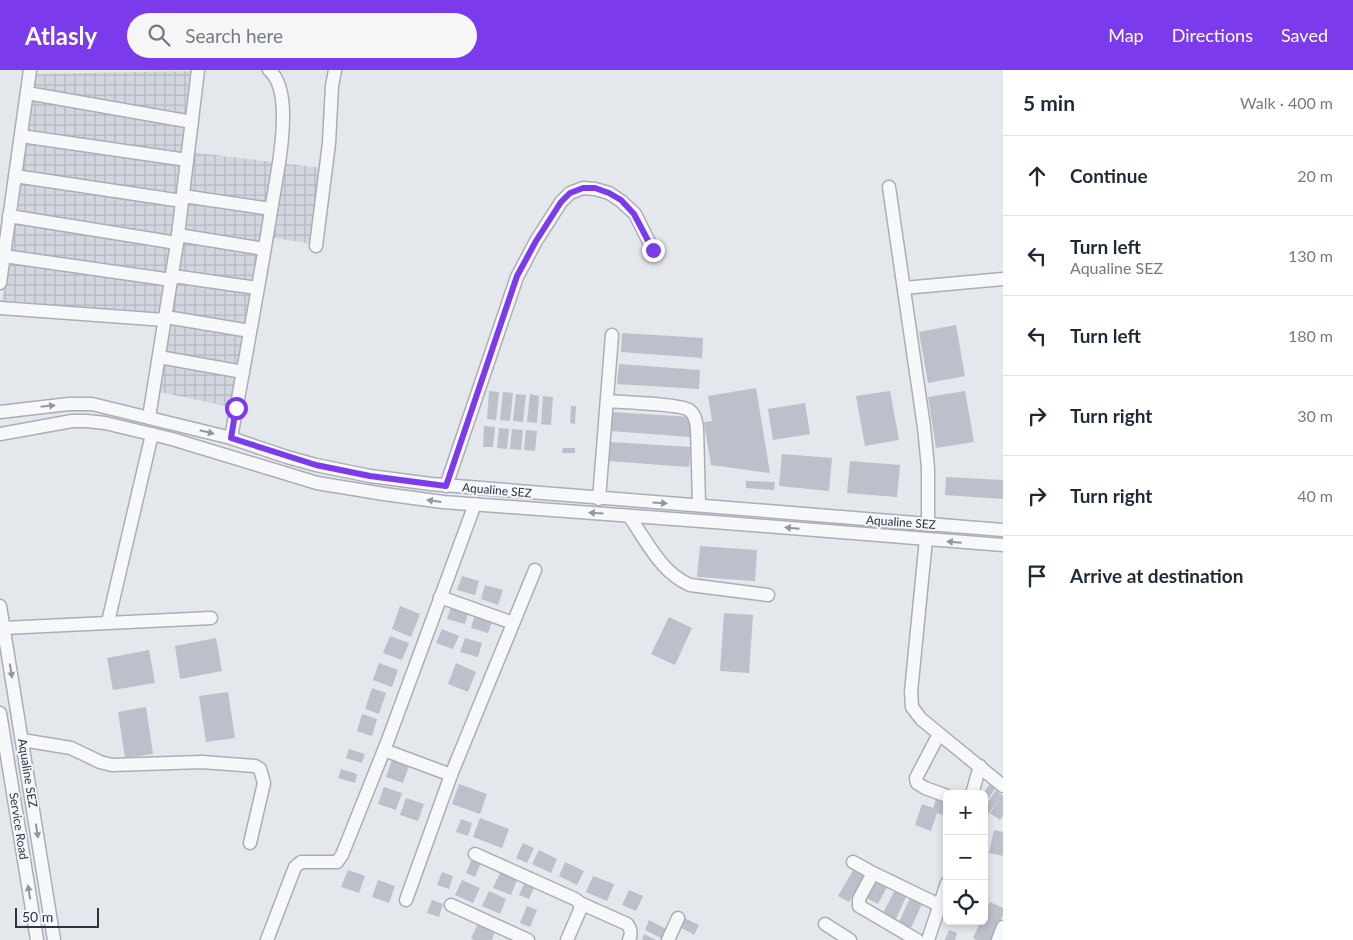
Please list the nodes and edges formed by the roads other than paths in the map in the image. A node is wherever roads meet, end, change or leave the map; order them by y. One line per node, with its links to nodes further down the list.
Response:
1 (30, 70): 5 (street)
2 (198, 70): 6 (street)
3 (269, 70): 12 (street)
4 (335, 70): 15 (street)
5 (27, 93): 6 (street); 7 (street)
6 (192, 122): 8 (street)
7 (21, 136): 8 (street); 9 (street)
8 (188, 160): 11 (street)
9 (15, 176): 11 (street); 13 (street)
10 (889, 187): 23 (street)
11 (183, 199): 12 (street); 14 (street)
12 (271, 209): 16 (street)
13 (10, 216): 14 (street); 18 (street)
14 (178, 239): 16 (street); 19 (street)
15 (316, 246)
16 (264, 250): 22 (street)
17 (653, 250): 36 (street)
18 (4, 256): 19 (street); 21 (street)
19 (172, 278): 22 (street); 25 (street)
20 (1003, 279): 23 (street)
21 (0, 283)
22 (257, 288): 26 (street)
23 (904, 288): 41 (street)
24 (0, 308): 25 (street)
25 (165, 319): 26 (street); 28 (street)
26 (250, 331): 29 (street)
27 (612, 334): 30 (street)
28 (159, 357): 29 (street); 32 (street)
29 (243, 372): 35 (street)
30 (607, 401): 37 (street); 39 (street)
31 (0, 412): 32 (street, Aqualine SEZ, one-way to 32)
32 (149, 418): 35 (street, Aqualine SEZ, one-way to 35)
33 (0, 434): 34 (street)
34 (152, 434): 38 (street, one-way to 34); 50 (street)
35 (231, 438): 36 (street, Aqualine SEZ)
36 (446, 486): 37 (street, Aqualine SEZ)
37 (599, 499): 39 (street, Aqualine SEZ, one-way to 39)
38 (475, 504): 40 (street, one-way to 38); 47 (street)
39 (699, 506): 41 (street, Aqualine SEZ)
40 (629, 516): 43 (street, one-way to 40); 46 (street)
41 (928, 524): 42 (street, Aqualine SEZ)
42 (1003, 530)
43 (926, 539): 44 (street, one-way to 43); 54 (street)
44 (1003, 546)
45 (535, 570): 51 (street)
46 (768, 595)
47 (440, 597): 51 (street); 56 (street)
48 (0, 606): 52 (street, Aqualine SEZ)
49 (211, 618): 50 (street)
50 (108, 622): 52 (street)
51 (513, 623): 58 (street)
52 (4, 628): 55 (street, Aqualine SEZ, one-way to 55)
53 (0, 713): 74 (street, Service Road, one-way to 53)
54 (939, 734): 57 (street); 61 (street)
55 (22, 740): 62 (street); 75 (street, Aqualine SEZ, one-way to 75)
56 (384, 750): 58 (street); 76 (street)
57 (980, 766): 59 (street); 60 (street)
58 (452, 774): 67 (street)
59 (1003, 786)
60 (973, 790)
61 (943, 795)
62 (250, 844)
63 (475, 854): 68 (street)
64 (853, 862): 65 (street)
65 (873, 874): 70 (street); 82 (street)
66 (943, 894): 70 (street)
67 (406, 900)
68 (580, 903): 78 (street); 79 (street)
69 (451, 905): 77 (street)
70 (939, 905): 83 (street)
71 (678, 918): 80 (street)
72 (825, 924): 81 (street)
73 (1003, 928): 84 (street)
74 (37, 940)
75 (54, 940)
76 (266, 940)
77 (528, 940)
78 (567, 940)
79 (629, 940)
80 (668, 940)
81 (850, 940)
82 (917, 940)
83 (928, 940)
84 (998, 940)

